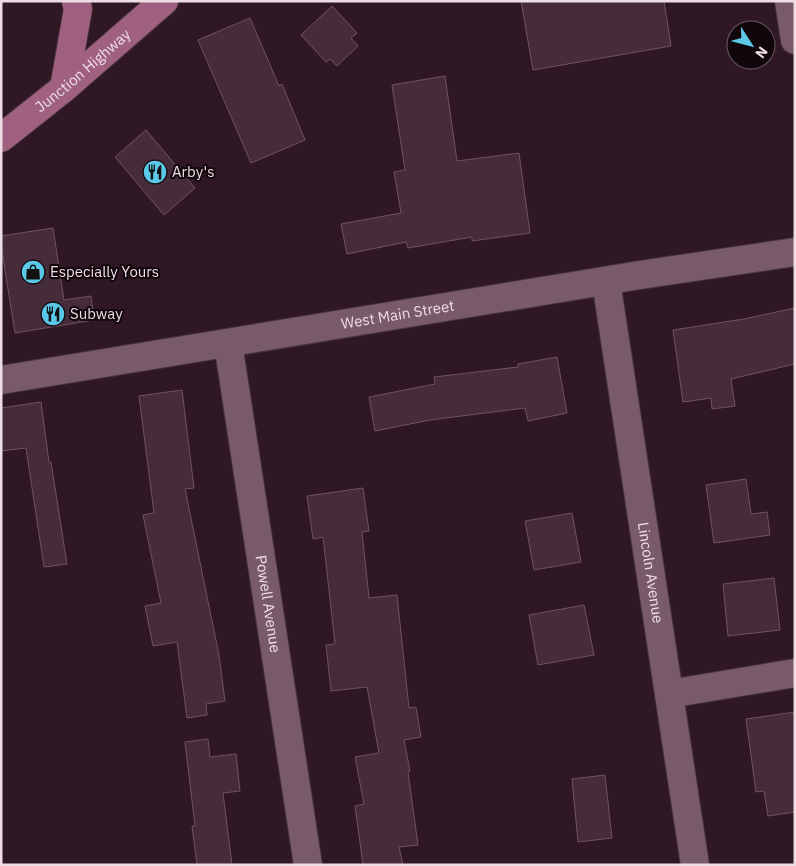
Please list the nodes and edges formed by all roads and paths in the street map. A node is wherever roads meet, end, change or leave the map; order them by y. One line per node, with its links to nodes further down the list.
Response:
1 (76, 1): 5 (main road)
2 (164, 1): 5 (main road, Junction Highway)
3 (789, 1): 4 (street)
4 (795, 40)
5 (64, 88): 6 (main road, Junction Highway)
6 (1, 138)
7 (795, 252): 8 (street, West Main Street)
8 (606, 281): 9 (street, West Main Street); 12 (street, Lincoln Avenue)
9 (228, 343): 10 (street, West Main Street); 13 (street, Powell Avenue)
10 (1, 380)
11 (795, 673): 12 (street)
12 (669, 694): 14 (street, Lincoln Avenue)
13 (308, 865)
14 (695, 865)

